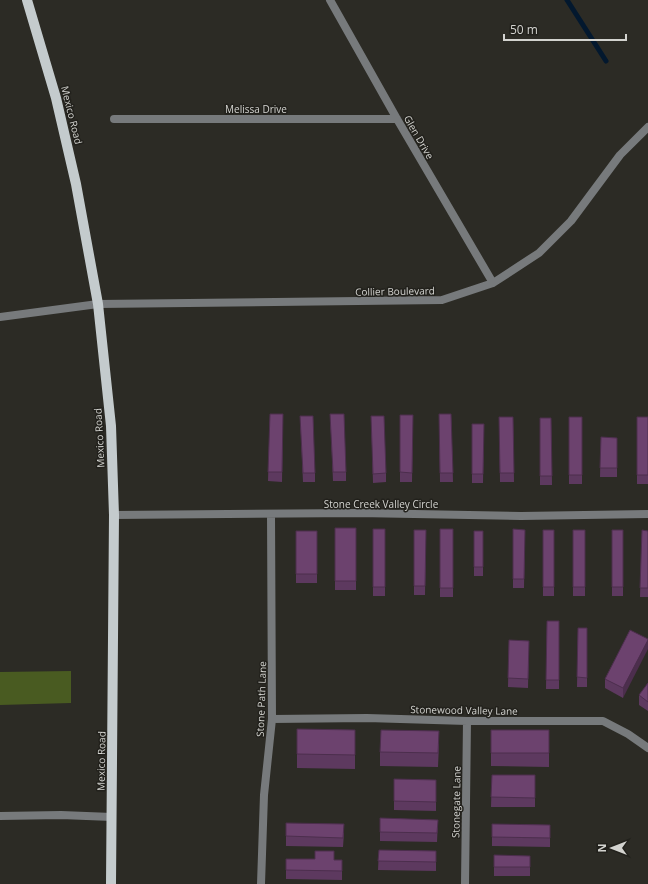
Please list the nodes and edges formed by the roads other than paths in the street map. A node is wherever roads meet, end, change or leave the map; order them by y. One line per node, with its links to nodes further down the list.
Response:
1 (27, 0): 7 (main road, Mexico Road)
2 (330, 0): 4 (street, Glen Drive)
3 (114, 119): 4 (street, Melissa Drive)
4 (397, 119): 6 (street, Glen Drive)
5 (648, 128): 6 (street, Collier Boulevard)
6 (493, 283): 7 (street, Collier Boulevard)
7 (98, 304): 8 (street, Collier Boulevard); 11 (main road, Mexico Road)
8 (0, 316)
9 (272, 514): 10 (street, Stone Creek Valley Circle); 11 (street, Stone Creek Valley Circle); 12 (street, Stone Path Lane)
10 (648, 514)
11 (114, 515): 16 (main road, Mexico Road)
12 (272, 719): 13 (street, Stonewood Valley Lane); 18 (street, Stone Path Lane)
13 (467, 721): 14 (street, Stonewood Valley Lane); 19 (street, Stonegate Lane)
14 (648, 748)
15 (0, 816): 16 (street)
16 (112, 817): 17 (main road, Mexico Road)
17 (111, 884)
18 (261, 884)
19 (465, 884)

